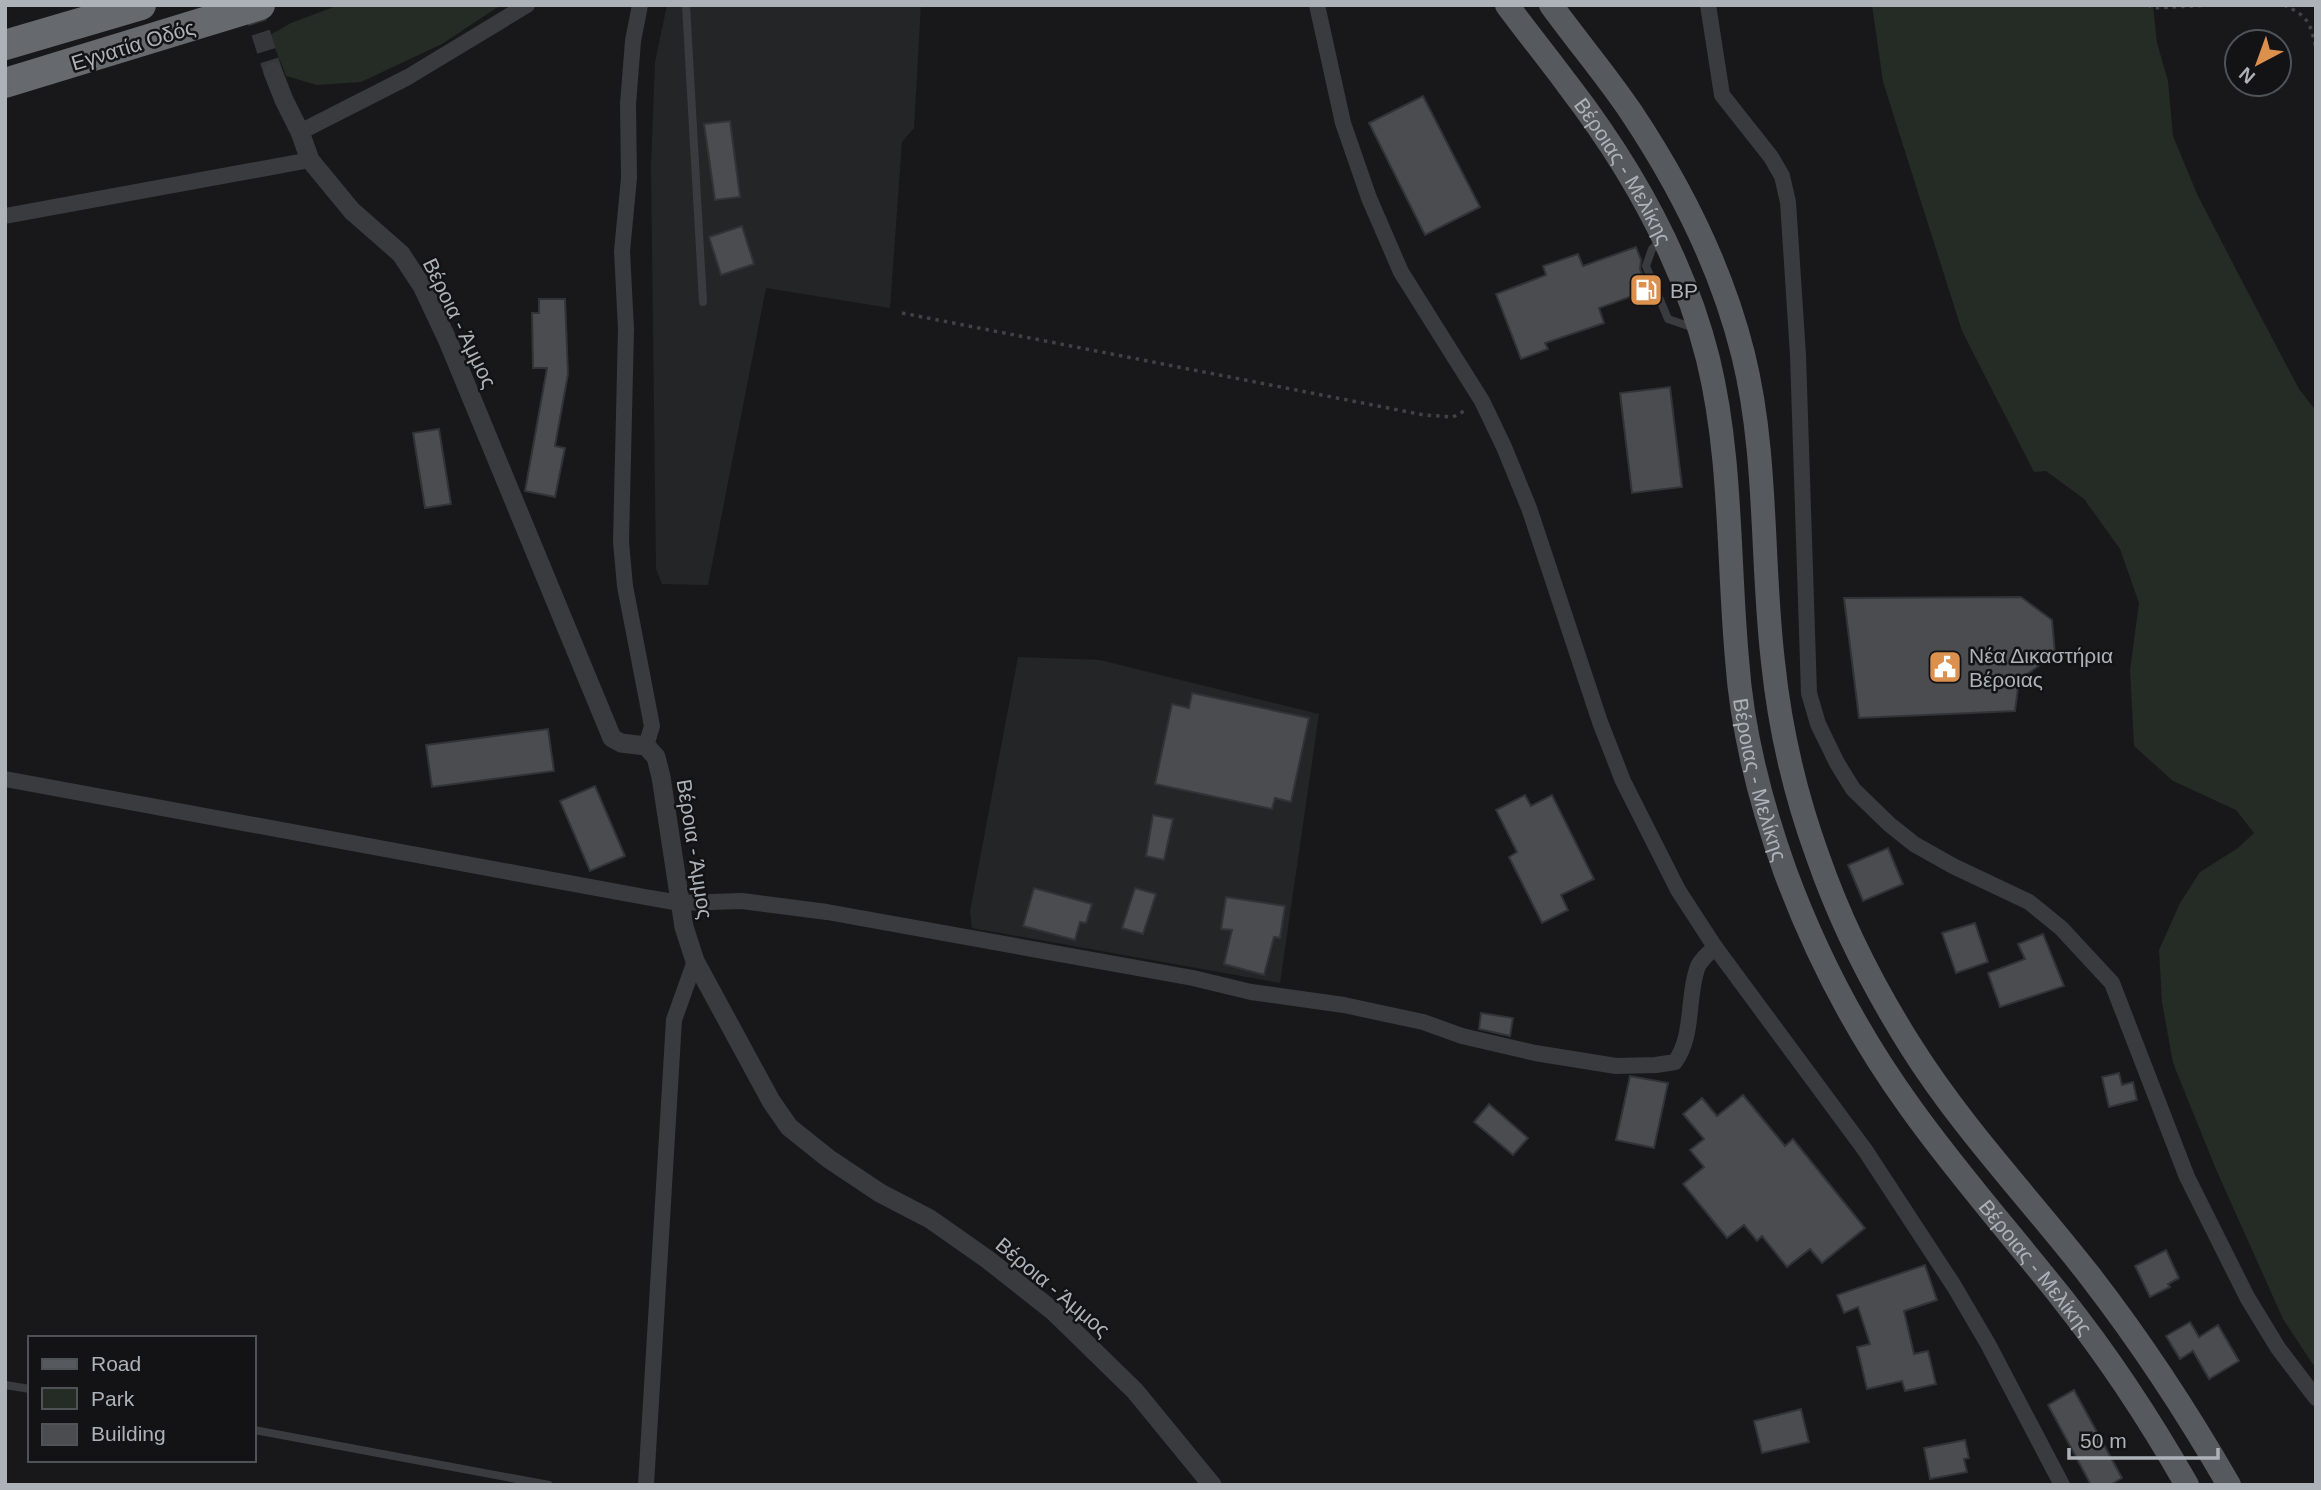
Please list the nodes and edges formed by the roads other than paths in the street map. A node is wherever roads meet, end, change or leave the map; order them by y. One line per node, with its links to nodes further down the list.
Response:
1 (141, 5): 10 (highway, Εγνατία Οδός)
2 (260, 5): 12 (highway, Εγνατία Οδός)
3 (527, 5): 13 (street)
4 (640, 5): 17 (street)
5 (686, 5): 16 (lane)
6 (1317, 5): 20 (street)
7 (1507, 5): 30 (main road, Βέροιας - Μελίκης)
8 (1551, 5): 31 (main road, Βέροιας - Μελίκης)
9 (1708, 5): 24 (street)
10 (5, 45)
11 (274, 72): 13 (street, Βέροια - Άμμος)
12 (5, 83)
13 (300, 132): 14 (street, Βέροια - Άμμος)
14 (310, 160): 15 (street); 17 (street, Βέροια - Άμμος)
15 (5, 216)
16 (703, 302)
17 (646, 747): 19 (street, Βέροια - Άμμος)
18 (5, 779): 19 (street)
19 (680, 903): 20 (street); 21 (street, Βέροια - Άμμος)
20 (1715, 947): 29 (street)
21 (695, 961): 27 (street); 28 (street, Βέροια - Άμμος)
22 (5, 1385): 23 (lane)
23 (28, 1389)
24 (2316, 1398)
25 (256, 1430): 26 (lane)
26 (549, 1485)
27 (646, 1485)
28 (1212, 1485)
29 (2062, 1485)
30 (2188, 1485)
31 (2229, 1485)

